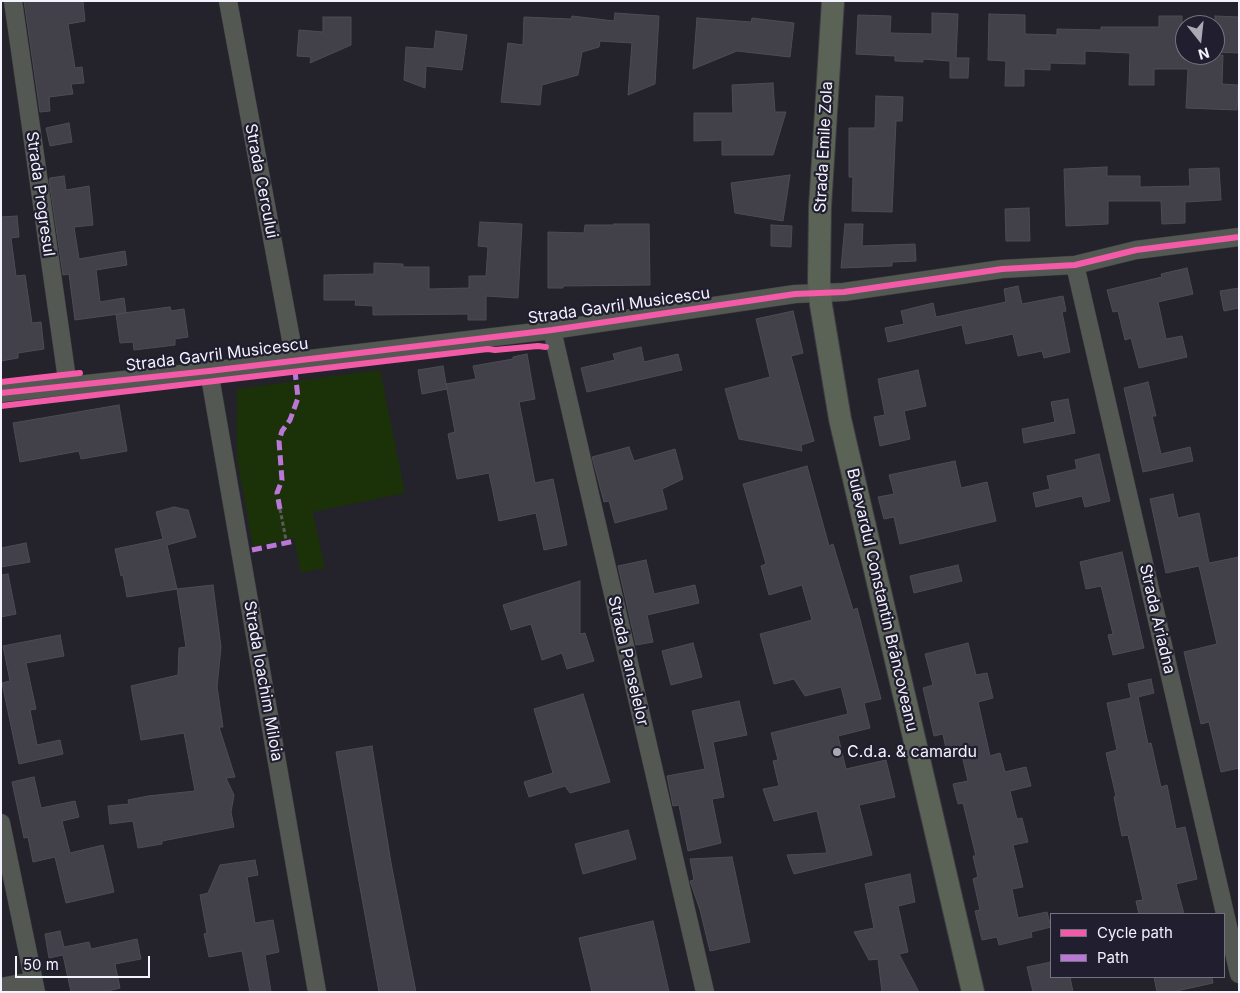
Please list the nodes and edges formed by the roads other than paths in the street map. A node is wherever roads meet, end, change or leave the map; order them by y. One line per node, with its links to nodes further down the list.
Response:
1 (13, 1): 10 (street, Strada Progresul)
2 (228, 1): 8 (street, Strada Cercului)
3 (833, 1): 6 (main road, Strada Emile Zola)
4 (1239, 237): 5 (street, Strada Gavril Musicescu)
5 (1075, 264): 6 (street, Strada Gavril Musicescu); 14 (street, Strada Ariadna)
6 (820, 293): 7 (street, Strada Gavril Musicescu); 20 (main road, Bulevardul Constantin Brâncoveanu)
7 (552, 330): 8 (street, Strada Gavril Musicescu); 19 (street, Strada Panselelor)
8 (295, 361): 9 (street, Strada Gavril Musicescu)
9 (209, 371): 10 (street, Strada Gavril Musicescu); 18 (street, Strada Ioachim Miloia)
10 (68, 386): 11 (street, Strada Gavril Musicescu)
11 (1, 393)
12 (2, 832): 16 (street)
13 (1225, 913): 15 (street, Strada Ariadna)
14 (1225, 913)
15 (1239, 974)
16 (34, 986): 17 (street)
17 (1, 987)
18 (316, 992)
19 (705, 992)
20 (973, 992)

